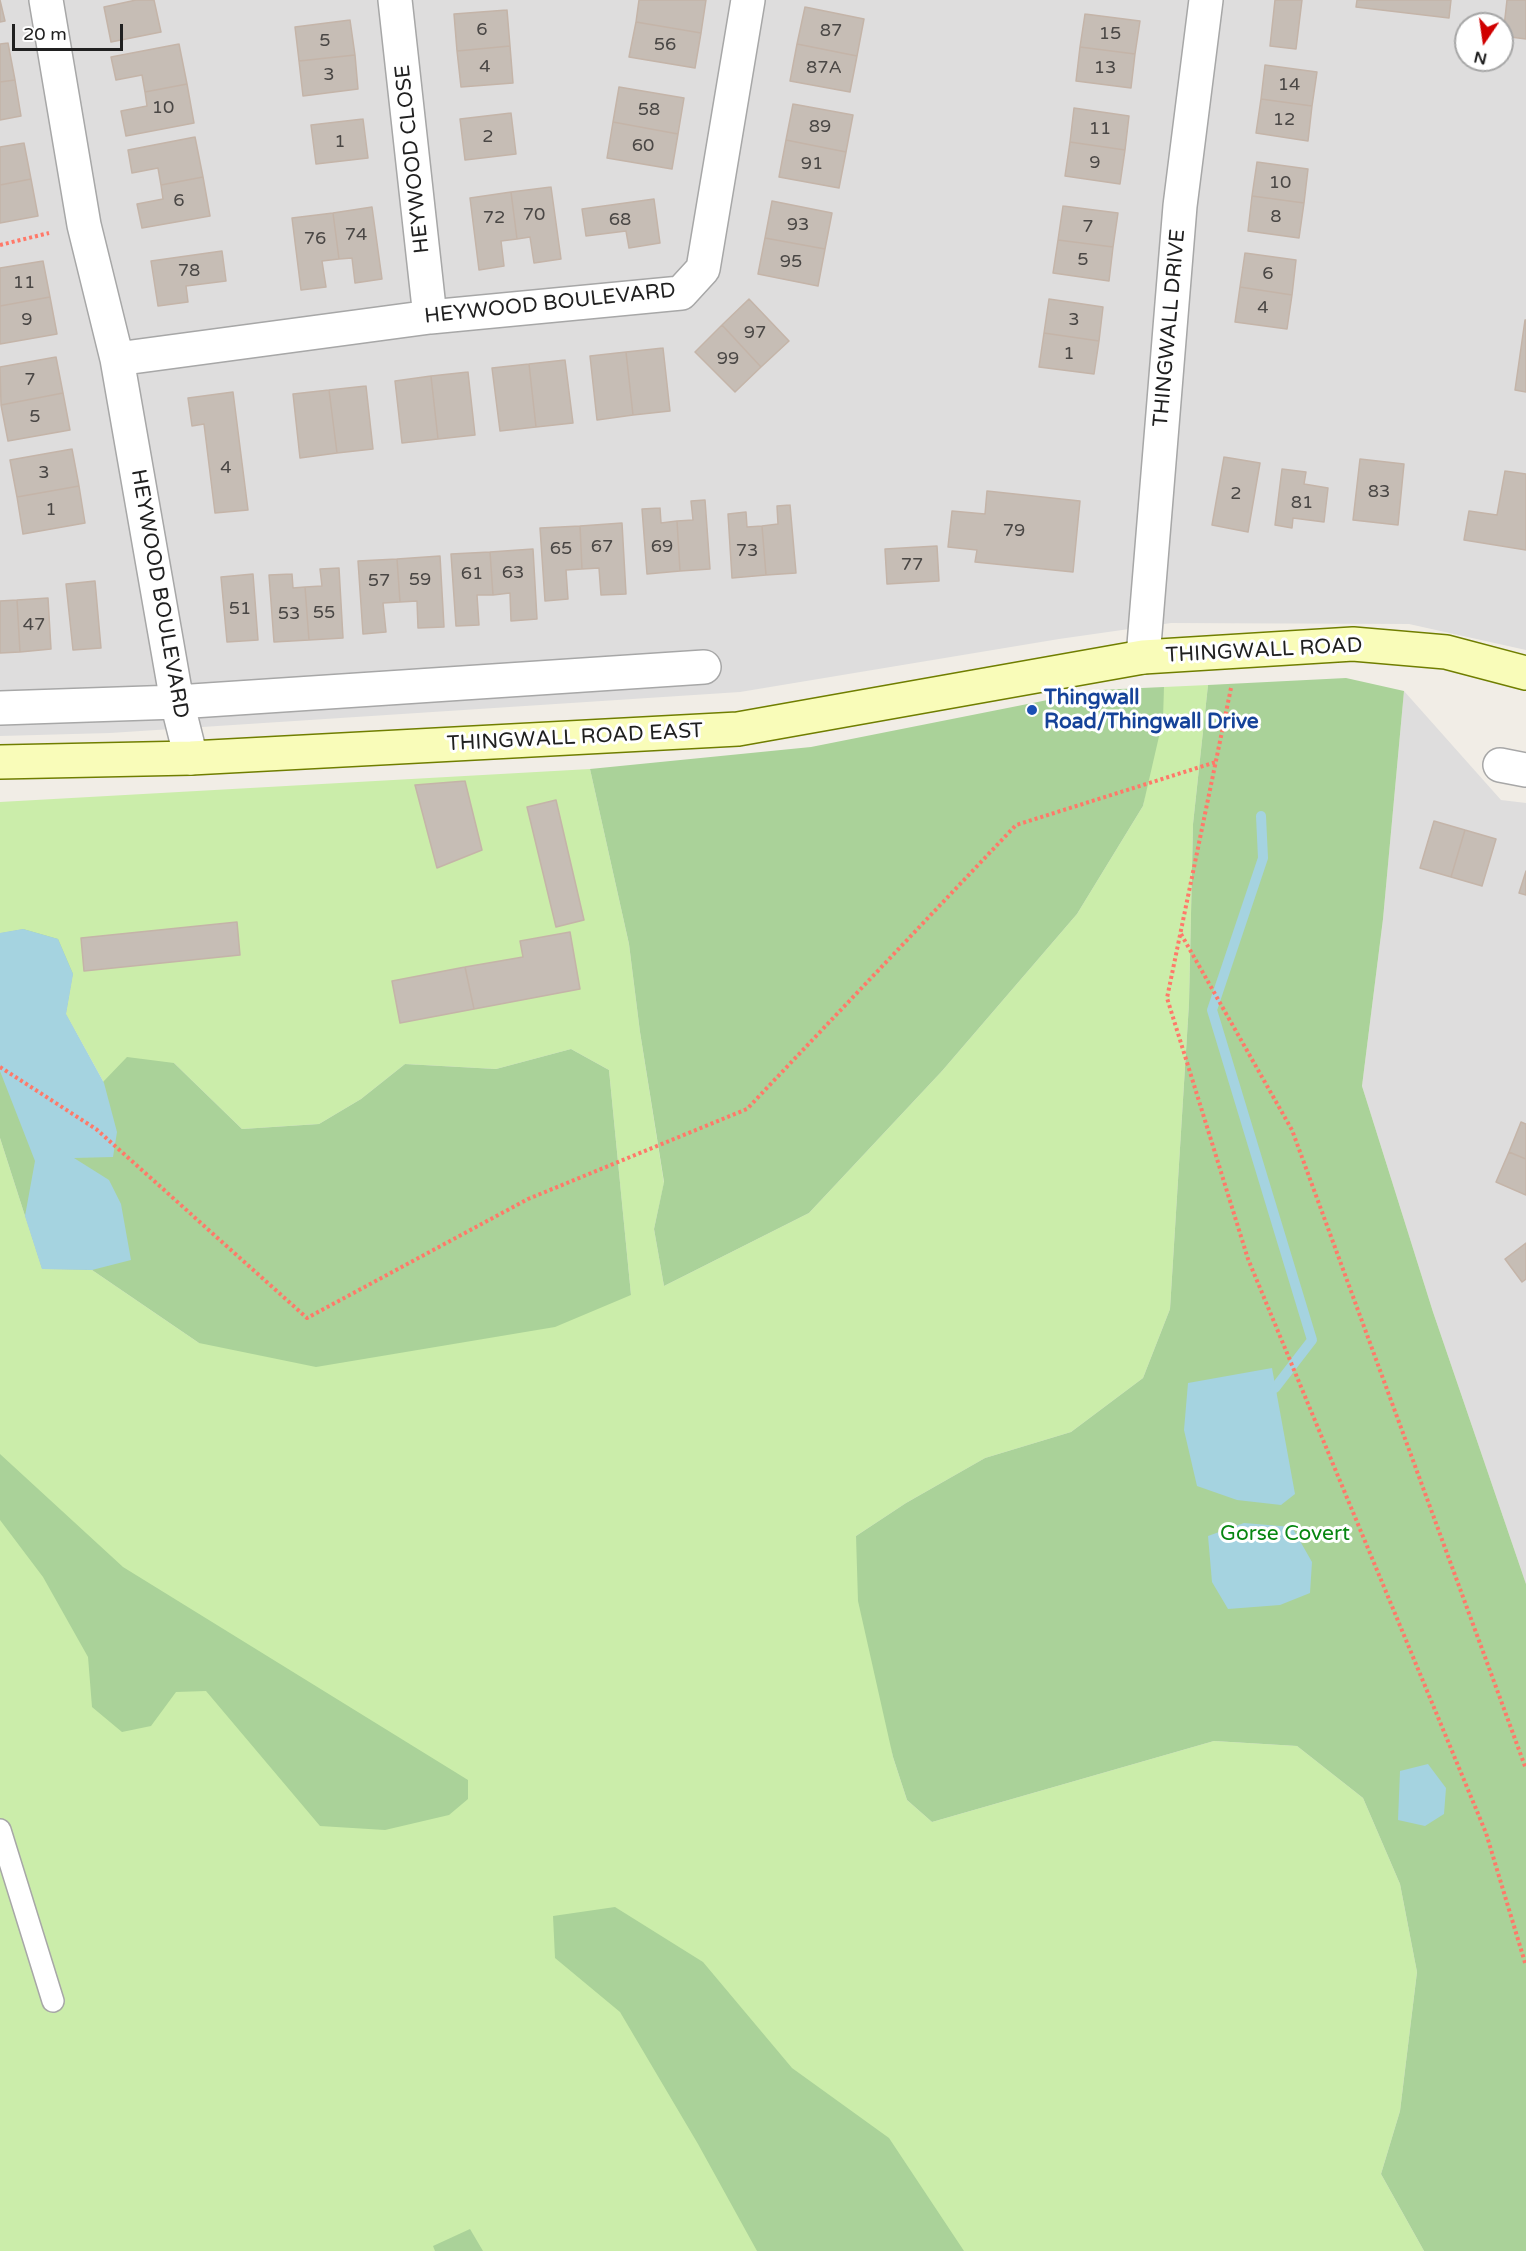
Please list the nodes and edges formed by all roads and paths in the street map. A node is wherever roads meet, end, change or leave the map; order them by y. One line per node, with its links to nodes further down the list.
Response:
1 (46, 0): 5 (street, HEYWOOD BOULEVARD)
2 (395, 0): 7 (street, HEYWOOD CLOSE)
3 (748, 0): 7 (street, HEYWOOD BOULEVARD)
4 (1206, 0): 10 (street, THINGWALL DRIVE)
5 (84, 225): 6 (path); 8 (street, HEYWOOD BOULEVARD)
6 (0, 246)
7 (430, 317): 8 (street, HEYWOOD BOULEVARD)
8 (117, 359): 13 (street, HEYWOOD BOULEVARD)
9 (1239, 652): 10 (street, THINGWALL ROAD); 12 (street, THINGWALL ROAD); 17 (path)
10 (1143, 657): 15 (street, THINGWALL ROAD EAST)
11 (704, 667): 13 (street)
12 (1526, 673)
13 (177, 702): 14 (street); 15 (street, HEYWOOD BOULEVARD)
14 (0, 708)
15 (191, 758): 16 (street, THINGWALL ROAD EAST)
16 (0, 762)
17 (1216, 762): 18 (path); 19 (path)
18 (1181, 933): 20 (path); 22 (path)
19 (0, 1067)
20 (1526, 1769)
21 (0, 1830): 23 (lane)
22 (1526, 1966)
23 (53, 2001)

